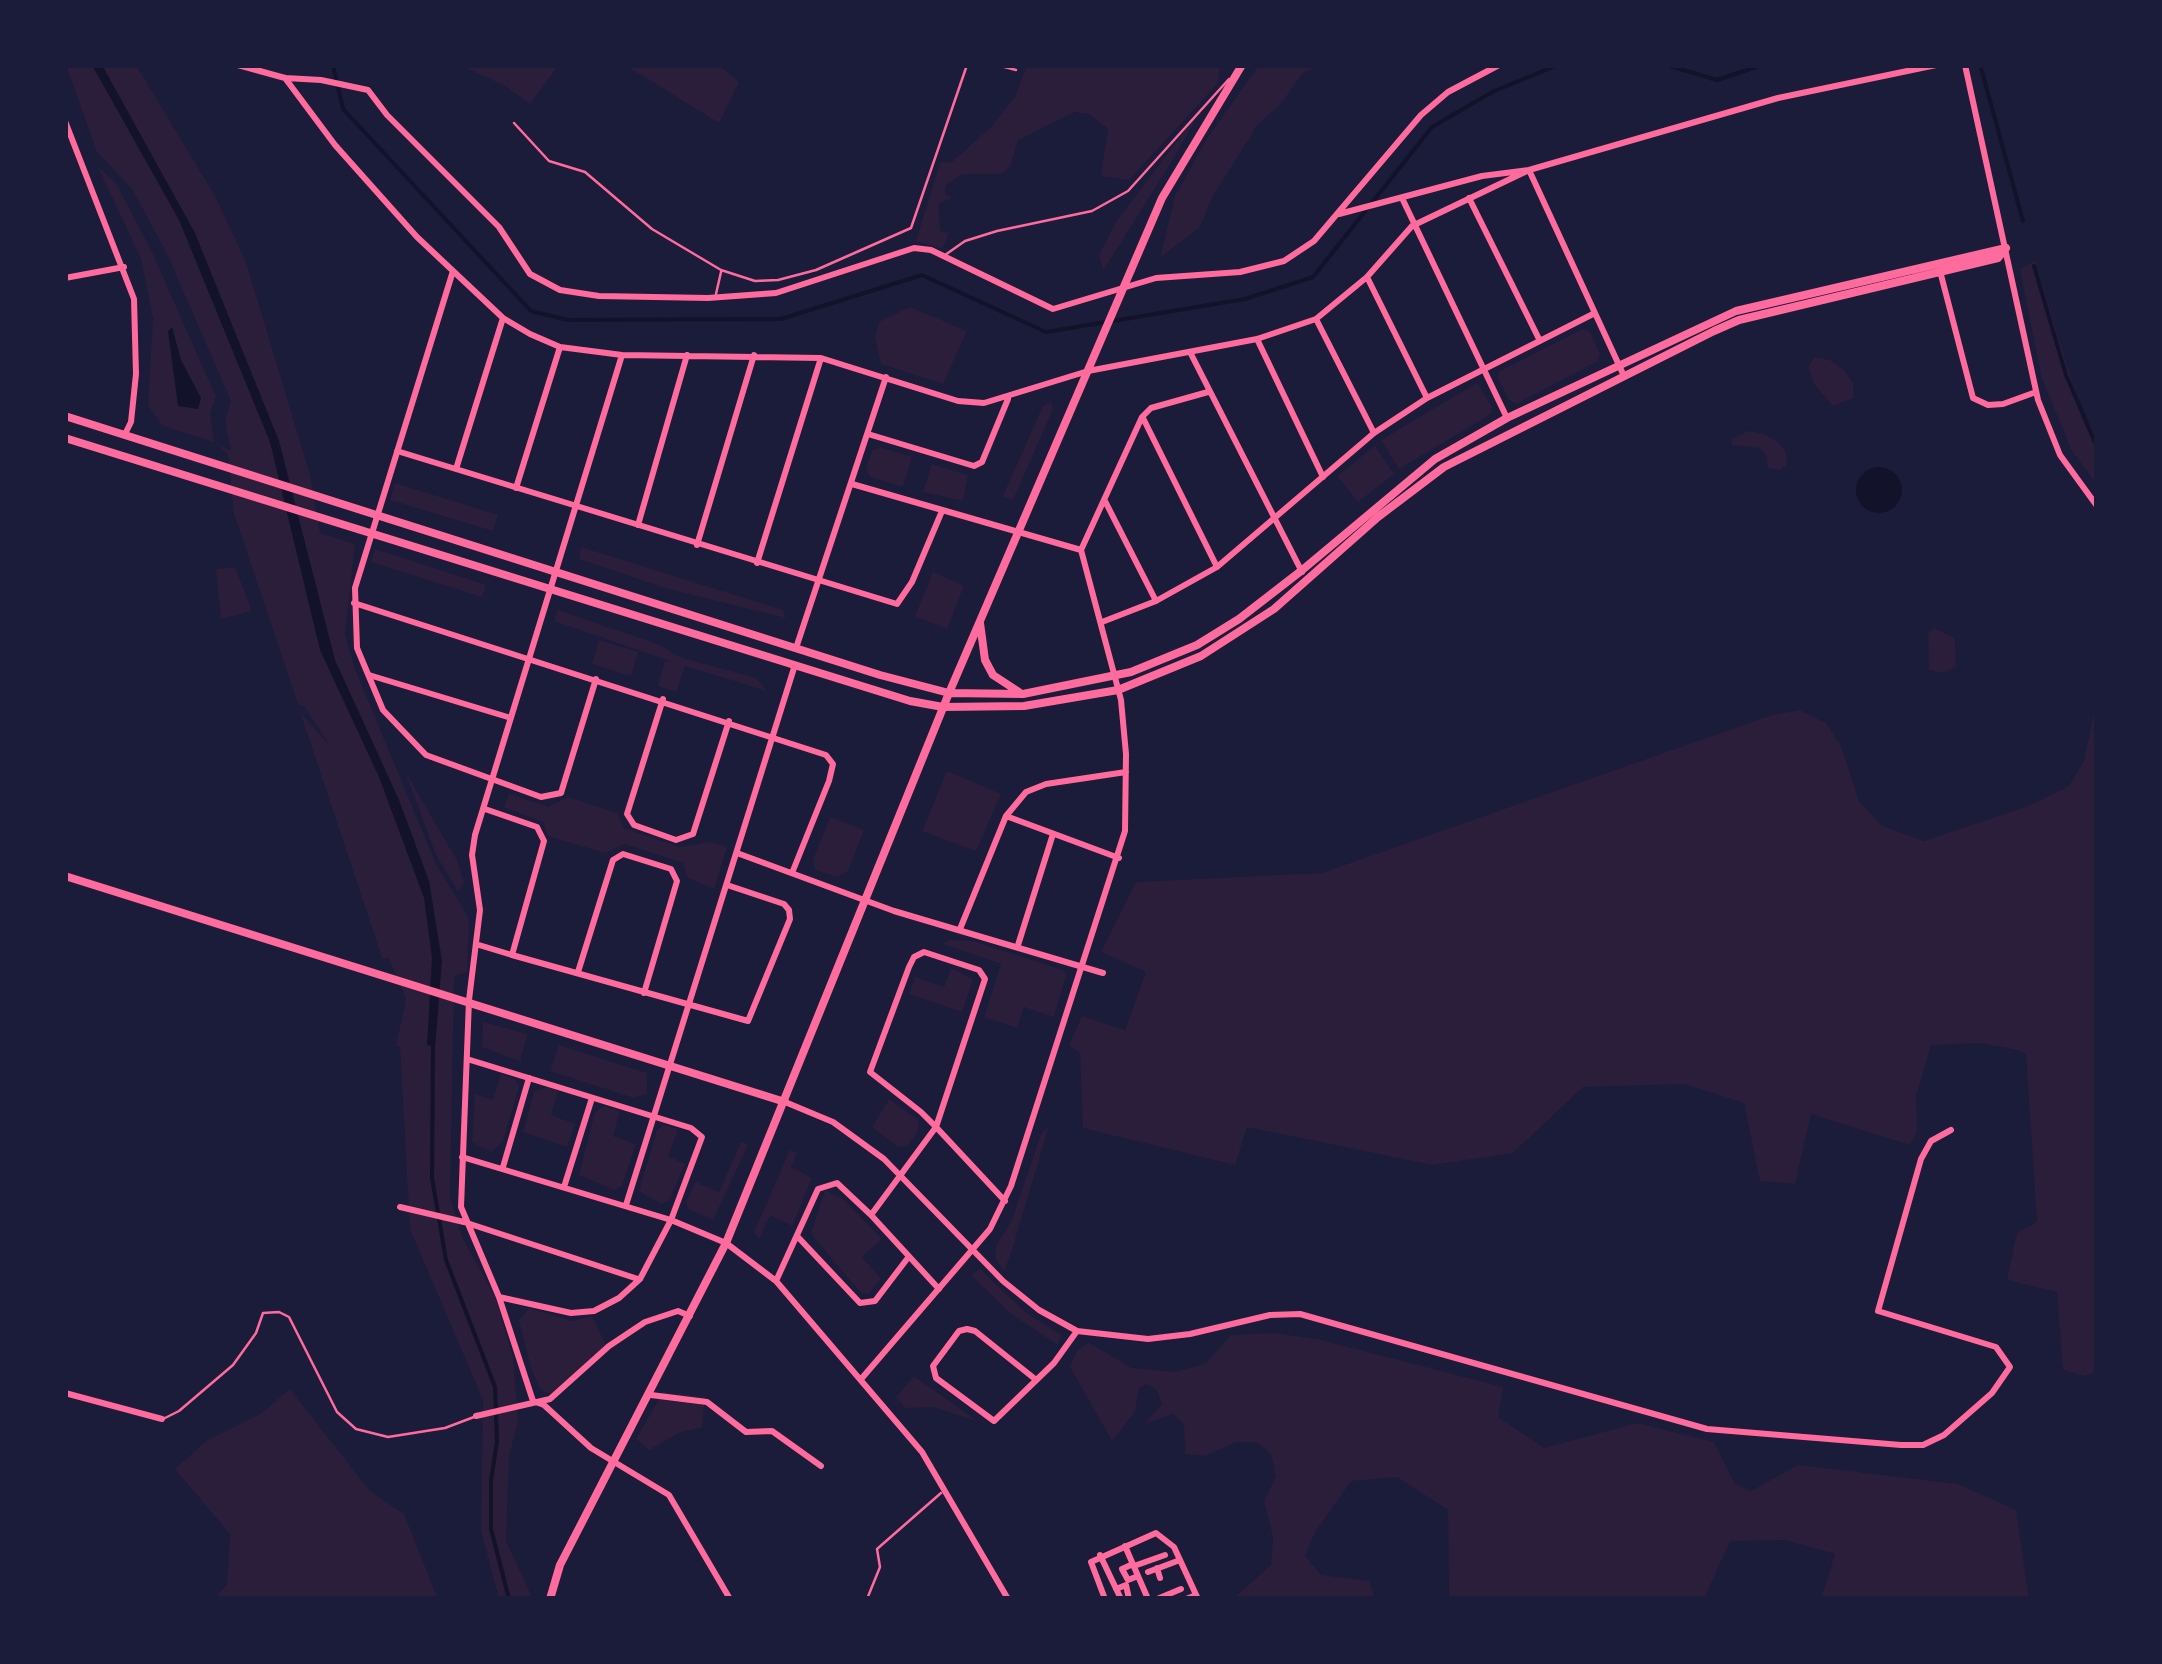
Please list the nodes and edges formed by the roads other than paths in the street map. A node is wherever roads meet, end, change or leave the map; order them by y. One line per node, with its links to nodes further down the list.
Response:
1 (238, 65): 10 (street)
2 (967, 65): 22 (lane)
3 (997, 65): 8 (lane)
4 (1242, 65): 9 (street)
5 (1499, 65): 16 (street)
6 (1936, 65): 13 (street)
7 (1965, 65): 18 (street)
8 (1016, 70)
9 (1236, 73): 19 (lane); 40 (street)
10 (285, 78): 23 (street); 26 (street)
11 (65, 121): 20 (street)
12 (514, 123): 22 (lane)
13 (1528, 170): 14 (street); 15 (street); 27 (street)
14 (1468, 198): 17 (street); 31 (street)
15 (1398, 200): 16 (street); 17 (street)
16 (1339, 214): 19 (street)
17 (1412, 226): 25 (street); 39 (street)
18 (2006, 248): 21 (street); 44 (street)
19 (944, 256): 26 (street)
20 (124, 266): 24 (street); 51 (street)
21 (1939, 266): 38 (street); 41 (street); 44 (street)
22 (721, 270): 26 (lane)
23 (453, 271): 28 (street); 54 (street)
24 (65, 278)
25 (1366, 278): 29 (street); 46 (street)
26 (716, 298)
27 (1595, 313): 31 (street); 38 (street)
28 (503, 318): 32 (street); 55 (street)
29 (1316, 319): 30 (street); 50 (street)
30 (1256, 338): 33 (street); 56 (street)
31 (1540, 341): 39 (street)
32 (560, 346): 34 (street); 58 (street)
33 (1190, 352): 40 (street); 43 (street)
34 (622, 355): 35 (street); 60 (street)
35 (688, 355): 36 (street); 65 (street)
36 (754, 355): 37 (street); 68 (street)
37 (821, 358): 42 (street); 70 (street)
38 (1619, 365): 41 (street); 49 (street)
39 (1483, 368): 46 (street); 49 (street)
40 (1088, 371): 45 (street); 66 (street)
41 (1624, 376): 74 (street)
42 (886, 377): 45 (street); 52 (street)
43 (1208, 392): 48 (street); 64 (street)
44 (2036, 392): 61 (street)
45 (1009, 398): 52 (street)
46 (1427, 398): 50 (street)
47 (65, 416): 51 (street)
48 (1142, 417): 59 (street); 71 (street)
49 (1507, 418): 72 (street)
50 (1374, 433): 56 (street)
51 (125, 434): 63 (street)
52 (868, 434): 57 (street)
53 (65, 438): 67 (street)
54 (397, 451): 55 (street); 63 (street)
55 (456, 469): 58 (street)
56 (1323, 477): 64 (street)
57 (852, 484): 62 (street); 75 (street)
58 (516, 488): 60 (street)
59 (1104, 500): 69 (street); 77 (street)
60 (577, 506): 65 (street); 73 (street)
61 (2097, 506)
62 (942, 511): 66 (street); 75 (street)
63 (378, 516): 67 (street); 73 (street)
64 (1273, 522): 71 (street); 72 (street)
65 (638, 525): 68 (street)
66 (1019, 530): 69 (street); 79 (street)
67 (371, 535): 76 (street); 78 (street)
68 (697, 544): 70 (street)
69 (1080, 550): 80 (street)
70 (757, 563): 75 (street)
71 (1217, 567): 77 (street)
72 (1301, 571): 74 (street); 85 (street)
73 (558, 572): 76 (street); 81 (street)
74 (1308, 581): 87 (street)
75 (818, 582): 81 (street)
76 (552, 592): 82 (street); 83 (street)
77 (1156, 601): 80 (street)
78 (354, 602): 82 (street); 84 (street)
79 (980, 622): 88 (street); 89 (street)
80 (1102, 622): 85 (street)
81 (796, 648): 88 (street)
82 (532, 658): 86 (street); 92 (street)
83 (794, 668): 91 (street); 94 (street)
84 (368, 674): 92 (street); 96 (street)
85 (1114, 676): 87 (street); 89 (street)
86 (596, 679): 90 (street); 96 (street)
87 (1118, 690): 91 (street); 95 (street)
88 (949, 693): 89 (street); 91 (street)
89 (1023, 694)
90 (663, 699): 93 (street); 93 (street)
91 (944, 706): 105 (street)
92 (511, 718): 96 (street)
93 (729, 721): 94 (street)
94 (772, 735): 100 (street); 102 (street)
95 (1126, 772): 98 (street); 101 (street)
96 (493, 780): 97 (street)
97 (485, 809): 107 (street); 109 (street)
98 (1006, 816): 99 (street); 106 (street)
99 (1053, 834): 101 (street); 108 (street)
100 (737, 853): 102 (street); 104 (street)
101 (1119, 858): 110 (street)
102 (792, 873): 105 (street)
103 (65, 876): 114 (street)
104 (726, 885): 115 (street); 115 (street)
105 (866, 901): 106 (street); 120 (street)
106 (960, 928): 108 (street)
107 (479, 945): 109 (street); 114 (street)
108 (1018, 945): 110 (street)
109 (512, 955): 111 (street)
110 (1082, 966): 112 (street); 128 (street)
111 (578, 972): 113 (street); 113 (street)
112 (1102, 973)
113 (644, 993): 115 (street)
114 (469, 1000): 116 (street); 117 (street)
115 (688, 1007): 117 (street)
116 (467, 1059): 118 (street); 124 (street)
117 (670, 1064): 120 (street); 121 (street)
118 (529, 1078): 119 (street); 125 (street)
119 (592, 1098): 121 (street); 127 (street)
120 (785, 1102): 126 (street); 135 (street)
121 (654, 1116): 129 (street); 132 (street)
122 (936, 1127): 122 (street); 126 (street); 128 (street)
123 (1951, 1130): 143 (street)
124 (462, 1157): 125 (street); 133 (street)
125 (502, 1167): 127 (street)
126 (901, 1173): 131 (street); 136 (street)
127 (564, 1188): 129 (street)
128 (1004, 1201): 136 (street)
129 (626, 1205): 132 (street)
130 (400, 1207): 133 (street)
131 (871, 1216): 134 (street); 137 (street)
132 (670, 1220): 135 (street); 138 (street)
133 (464, 1222): 138 (street); 141 (street)
134 (797, 1236): 137 (street); 139 (street)
135 (726, 1244): 139 (street); 142 (street)
136 (973, 1250): 140 (street); 143 (street)
137 (907, 1260): 140 (street)
138 (640, 1280): 141 (street)
139 (776, 1281): 144 (street)
140 (939, 1288): 144 (street)
141 (499, 1297): 148 (street)
142 (691, 1316): 147 (street); 148 (street)
143 (1077, 1331): 145 (street)
144 (862, 1378): 153 (street)
145 (1036, 1379): 145 (street)
146 (65, 1393): 150 (street)
147 (651, 1394): 151 (street); 152 (street)
148 (530, 1404): 149 (street); 151 (street)
149 (476, 1416): 150 (lane)
150 (162, 1419)
151 (614, 1462): 164 (street); 165 (street)
152 (821, 1466)
153 (946, 1488): 166 (lane); 167 (street)
154 (1125, 1546): 156 (street); 157 (street); 158 (street)
155 (1152, 1546): 158 (street)
156 (1100, 1555): 159 (street); 168 (street)
157 (1180, 1560): 161 (street); 163 (street)
158 (1133, 1565): 162 (street)
159 (1116, 1589): 169 (street); 170 (street)
160 (1181, 1589): 161 (street)
161 (1172, 1593): 172 (street)
162 (1147, 1597): 171 (street)
163 (1197, 1597): 173 (street)
164 (550, 1599)
165 (730, 1599)
166 (866, 1599)
167 (1008, 1599)
168 (1105, 1599)
169 (1121, 1599)
170 (1128, 1599)
171 (1137, 1599)
172 (1157, 1599)
173 (1186, 1599)

